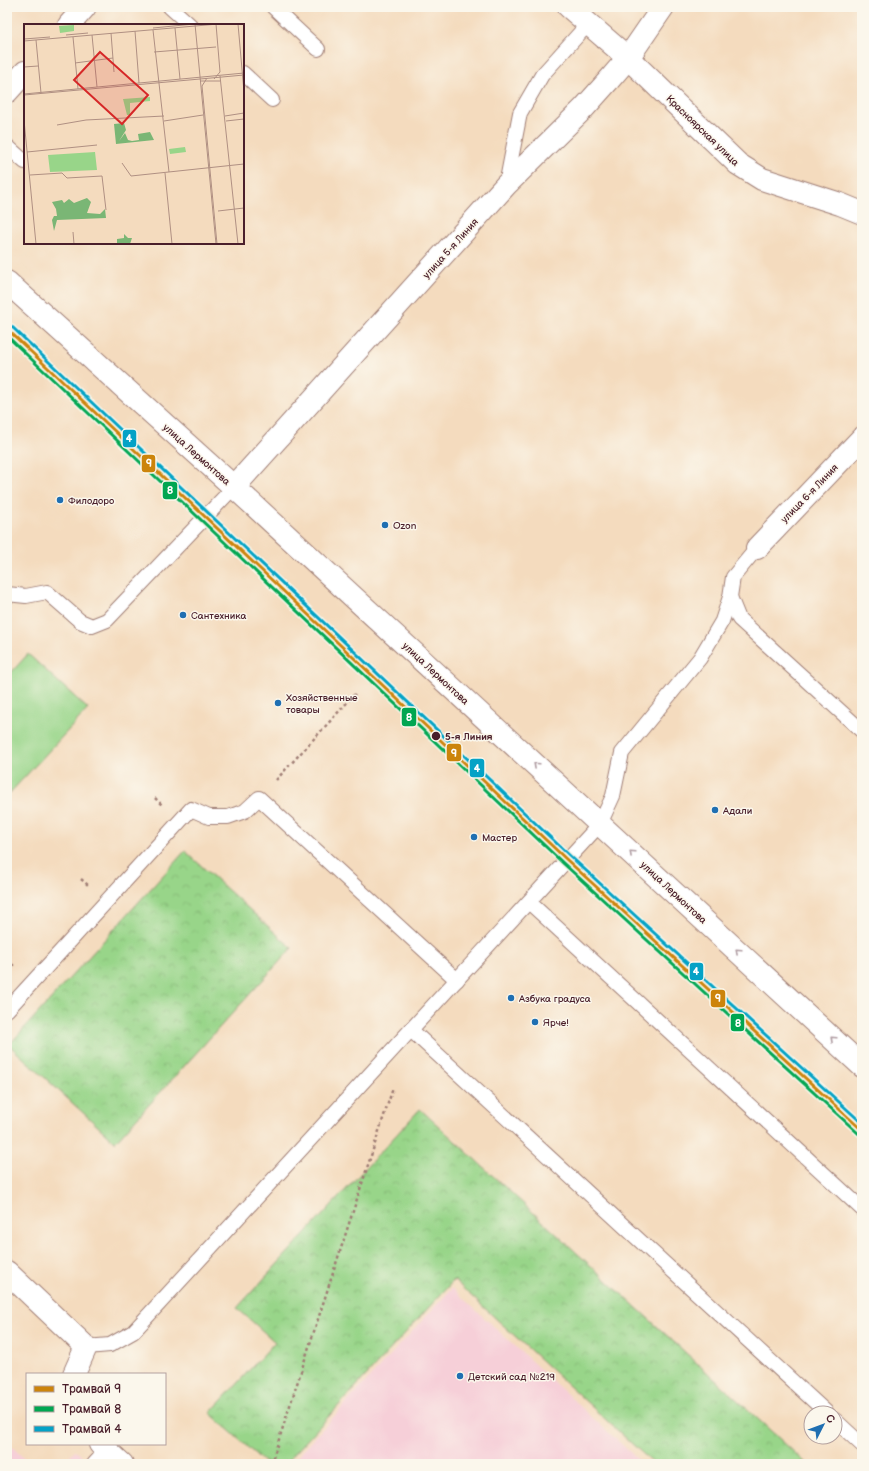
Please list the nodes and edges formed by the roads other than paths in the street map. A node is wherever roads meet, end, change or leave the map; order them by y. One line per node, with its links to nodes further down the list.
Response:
1 (85, 7): 6 (street)
2 (170, 7): 7 (lane)
3 (273, 7): 9 (lane)
4 (569, 7): 8 (street, Красноярская улица)
5 (663, 7): 10 (street, улица 5-я Линия)
6 (70, 24)
7 (189, 24)
8 (588, 24): 10 (street, Красноярская улица); 17 (lane)
9 (318, 49)
10 (628, 58): 17 (street, улица 5-я Линия); 18 (street, Красноярская улица)
11 (24, 73): 13 (street)
12 (244, 75): 14 (lane)
13 (7, 92)
14 (272, 100)
15 (7, 146): 16 (lane)
16 (24, 161)
17 (506, 185): 21 (street, улица 5-я Линия)
18 (862, 213)
19 (7, 282): 21 (street, улица Лермонтова)
20 (862, 438): 22 (street, улица 6-я Линия)
21 (234, 487): 23 (lane); 26 (street, улица Лермонтова, one-way to 21)
22 (757, 548): 24 (lane)
23 (7, 594)
24 (730, 597): 25 (lane); 26 (lane)
25 (862, 731)
26 (600, 824): 27 (lane); 31 (street, улица Лермонтова, one-way to 26)
27 (529, 902): 28 (lane); 32 (lane)
28 (457, 980): 29 (lane); 30 (lane)
29 (7, 1010)
30 (411, 1030): 34 (lane); 36 (lane)
31 (862, 1066)
32 (862, 1209)
33 (7, 1272): 34 (street)
34 (86, 1347): 35 (street)
35 (74, 1373)
36 (818, 1405)
37 (843, 1427): 38 (lane)
38 (862, 1445)

